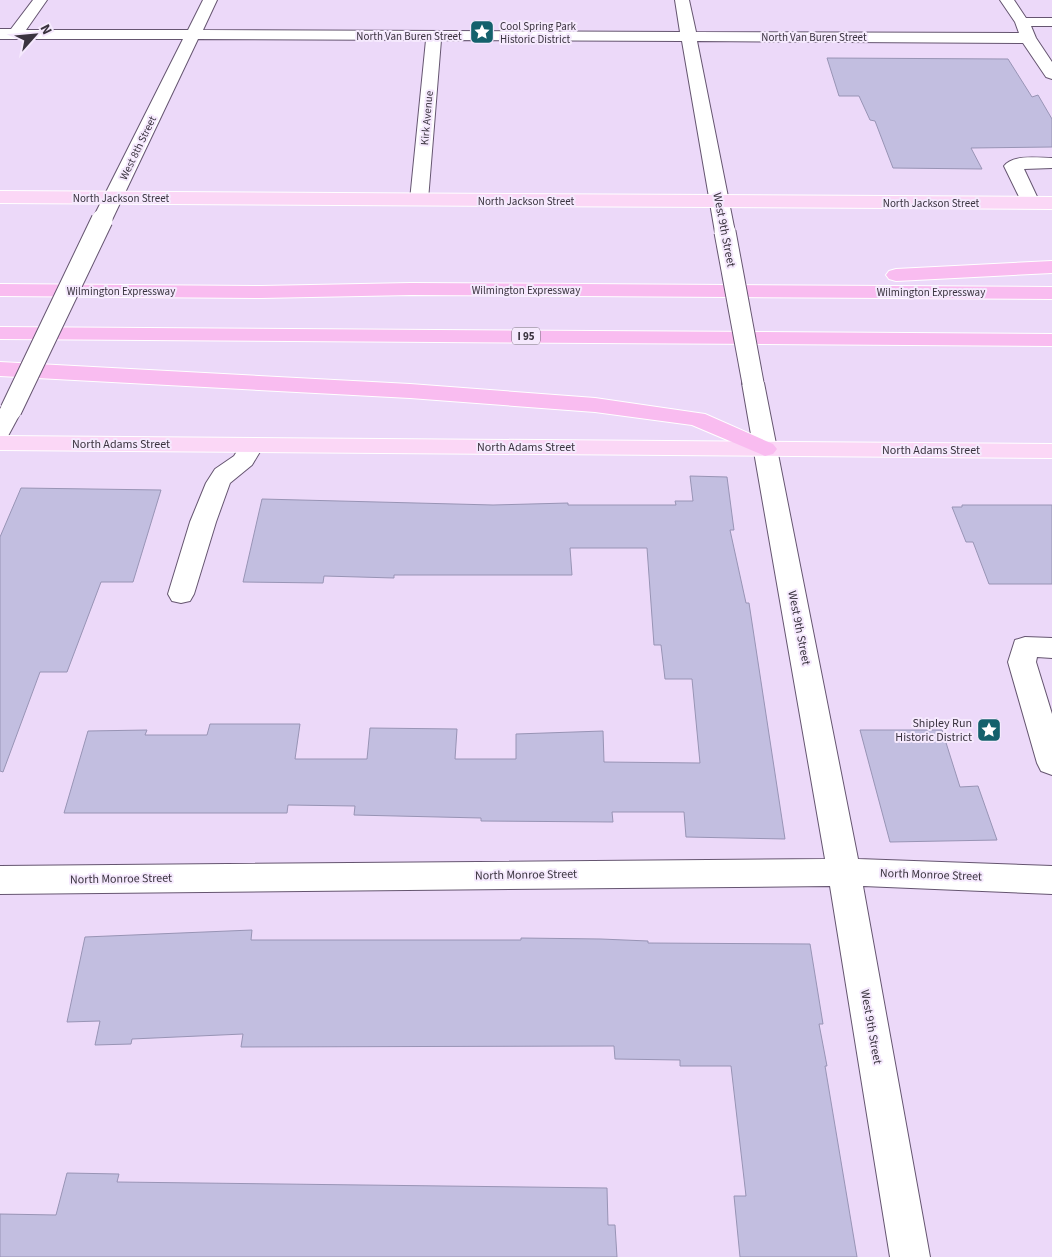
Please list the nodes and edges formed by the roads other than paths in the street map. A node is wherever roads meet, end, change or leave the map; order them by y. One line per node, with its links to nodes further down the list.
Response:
1 (40, 0): 7 (street)
2 (210, 0): 8 (street, West 8th Street)
3 (682, 0): 10 (street, West 9th Street)
4 (1006, 0): 5 (street)
5 (1022, 22): 6 (street); 11 (street)
6 (1052, 22)
7 (7, 34): 8 (street, North Van Buren Street)
8 (193, 35): 9 (street, North Van Buren Street); 15 (street, West 8th Street)
9 (434, 36): 10 (street, North Van Buren Street); 16 (street, Kirk Avenue)
10 (688, 37): 11 (street, North Van Buren Street); 17 (street, West 9th Street)
11 (1028, 38): 12 (street)
12 (1052, 74)
13 (1052, 164): 18 (street)
14 (0, 198): 15 (main road, North Jackson Street)
15 (114, 198): 16 (main road, North Jackson Street); 29 (street, West 8th Street, bridge)
16 (419, 200): 17 (main road, North Jackson Street)
17 (719, 202): 18 (main road, North Jackson Street); 32 (street, West 9th Street, bridge)
18 (1031, 203): 19 (main road, North Jackson Street)
19 (1052, 203)
20 (1052, 267): 24 (highway)
21 (0, 277): 22 (highway)
22 (411, 289): 23 (highway, Wilmington Expressway); 24 (highway, Wilmington Expressway)
23 (0, 290)
24 (592, 290): 25 (highway, Wilmington Expressway)
25 (1052, 293)
26 (0, 332): 27 (highway, I 95)
27 (1052, 340)
28 (0, 369): 32 (highway)
29 (0, 431)
30 (0, 443): 31 (main road, North Adams Street)
31 (252, 445): 32 (main road, North Adams Street); 34 (street)
32 (766, 449): 33 (main road, North Adams Street); 37 (street, West 9th Street)
33 (1052, 451)
34 (181, 594)
35 (1052, 648): 36 (street)
36 (1052, 763)
37 (844, 872): 38 (street, North Monroe Street); 39 (street, North Monroe Street); 40 (street, West 9th Street)
38 (0, 880)
39 (1052, 880)
40 (910, 1257)

